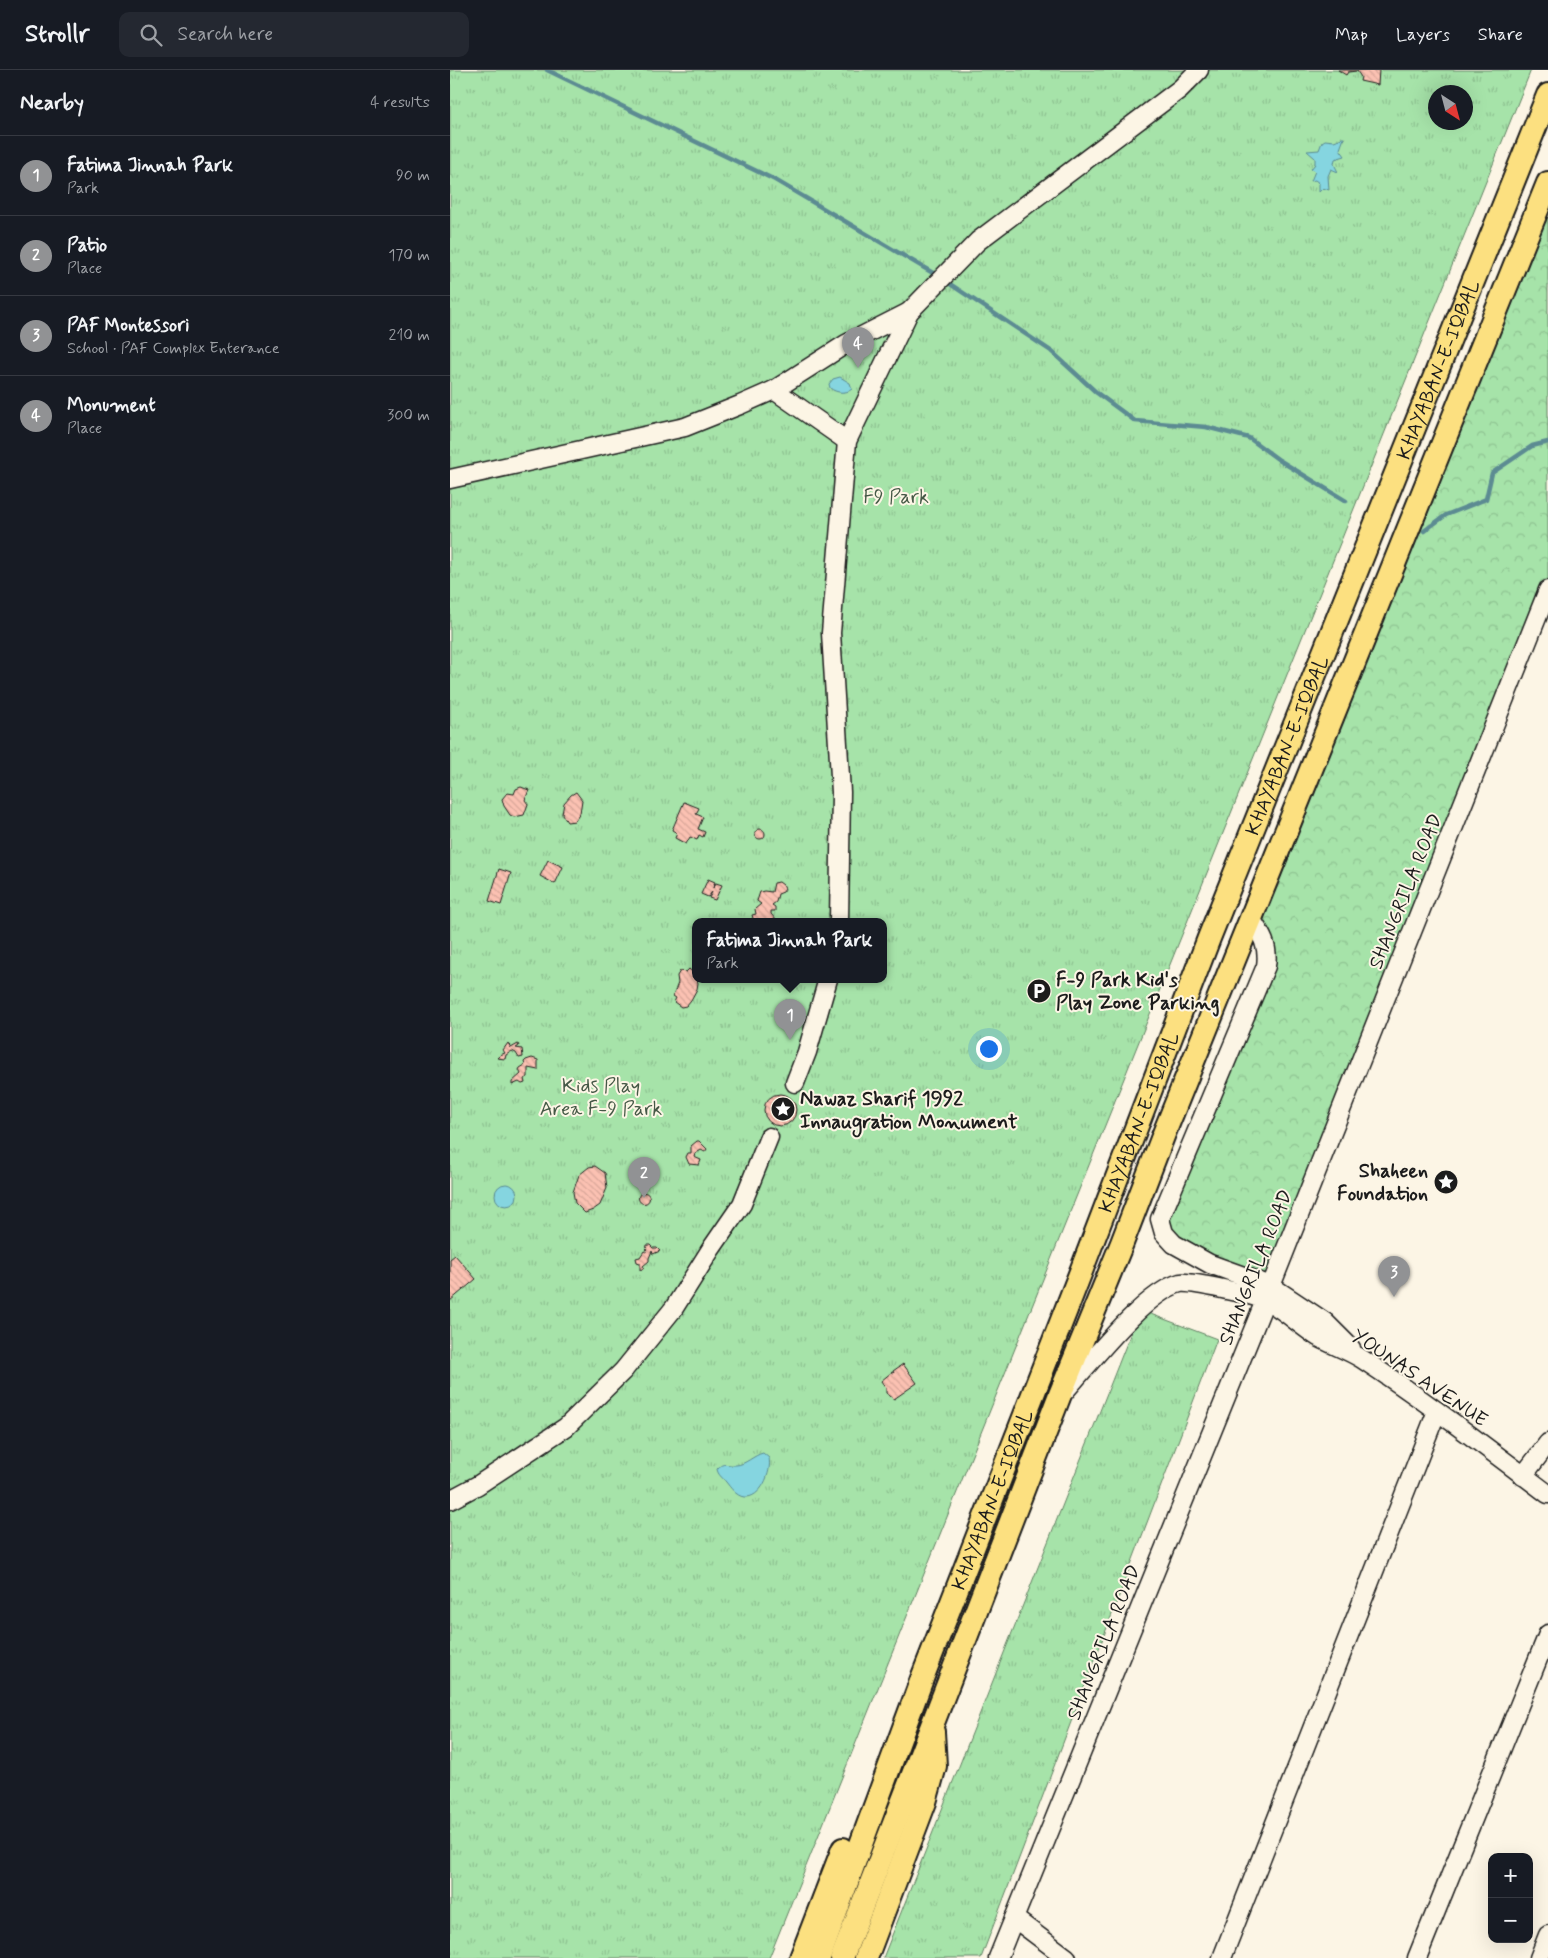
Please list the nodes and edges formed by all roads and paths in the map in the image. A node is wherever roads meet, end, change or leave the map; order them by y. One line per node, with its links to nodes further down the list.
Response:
1 (1199, 70): 4 (street)
2 (1548, 95): 22 (main road, KHAYABAN-E-IQBAL)
3 (1548, 183): 10 (main road, KHAYABAN-E-IQBAL)
4 (909, 312): 5 (street); 6 (street)
5 (774, 390): 6 (street); 7 (street)
6 (847, 441): 9 (street)
7 (450, 480)
8 (1548, 590): 14 (street, SHANGRILA ROAD)
9 (839, 918)
10 (1251, 919): 14 (street); 15 (main road, KHAYABAN-E-IQBAL)
11 (827, 983): 12 (street)
12 (795, 1083)
13 (769, 1137): 20 (street)
14 (1268, 1293): 15 (street); 16 (street, YOUNAS AVENUE); 24 (street, SHANGRILA ROAD)
15 (1059, 1397): 23 (main road, KHAYABAN-E-IQBAL)
16 (1436, 1411): 18 (street, YOUNAS AVENUE); 32 (street)
17 (1548, 1443): 18 (street)
18 (1523, 1476): 19 (street, YOUNAS AVENUE)
19 (1548, 1494)
20 (450, 1500)
21 (1548, 1634): 33 (street)
22 (908, 1718): 26 (main road); 27 (main road, KHAYABAN-E-IQBAL)
23 (932, 1726): 28 (main road, KHAYABAN-E-IQBAL); 29 (main road)
24 (1014, 1918): 30 (street, SHANGRILA ROAD); 31 (street)
25 (1548, 1935): 34 (street)
26 (801, 1958)
27 (820, 1958)
28 (842, 1958)
29 (866, 1958)
30 (998, 1958)
31 (1067, 1958)
32 (1222, 1958)
33 (1417, 1958)
34 (1539, 1958)

